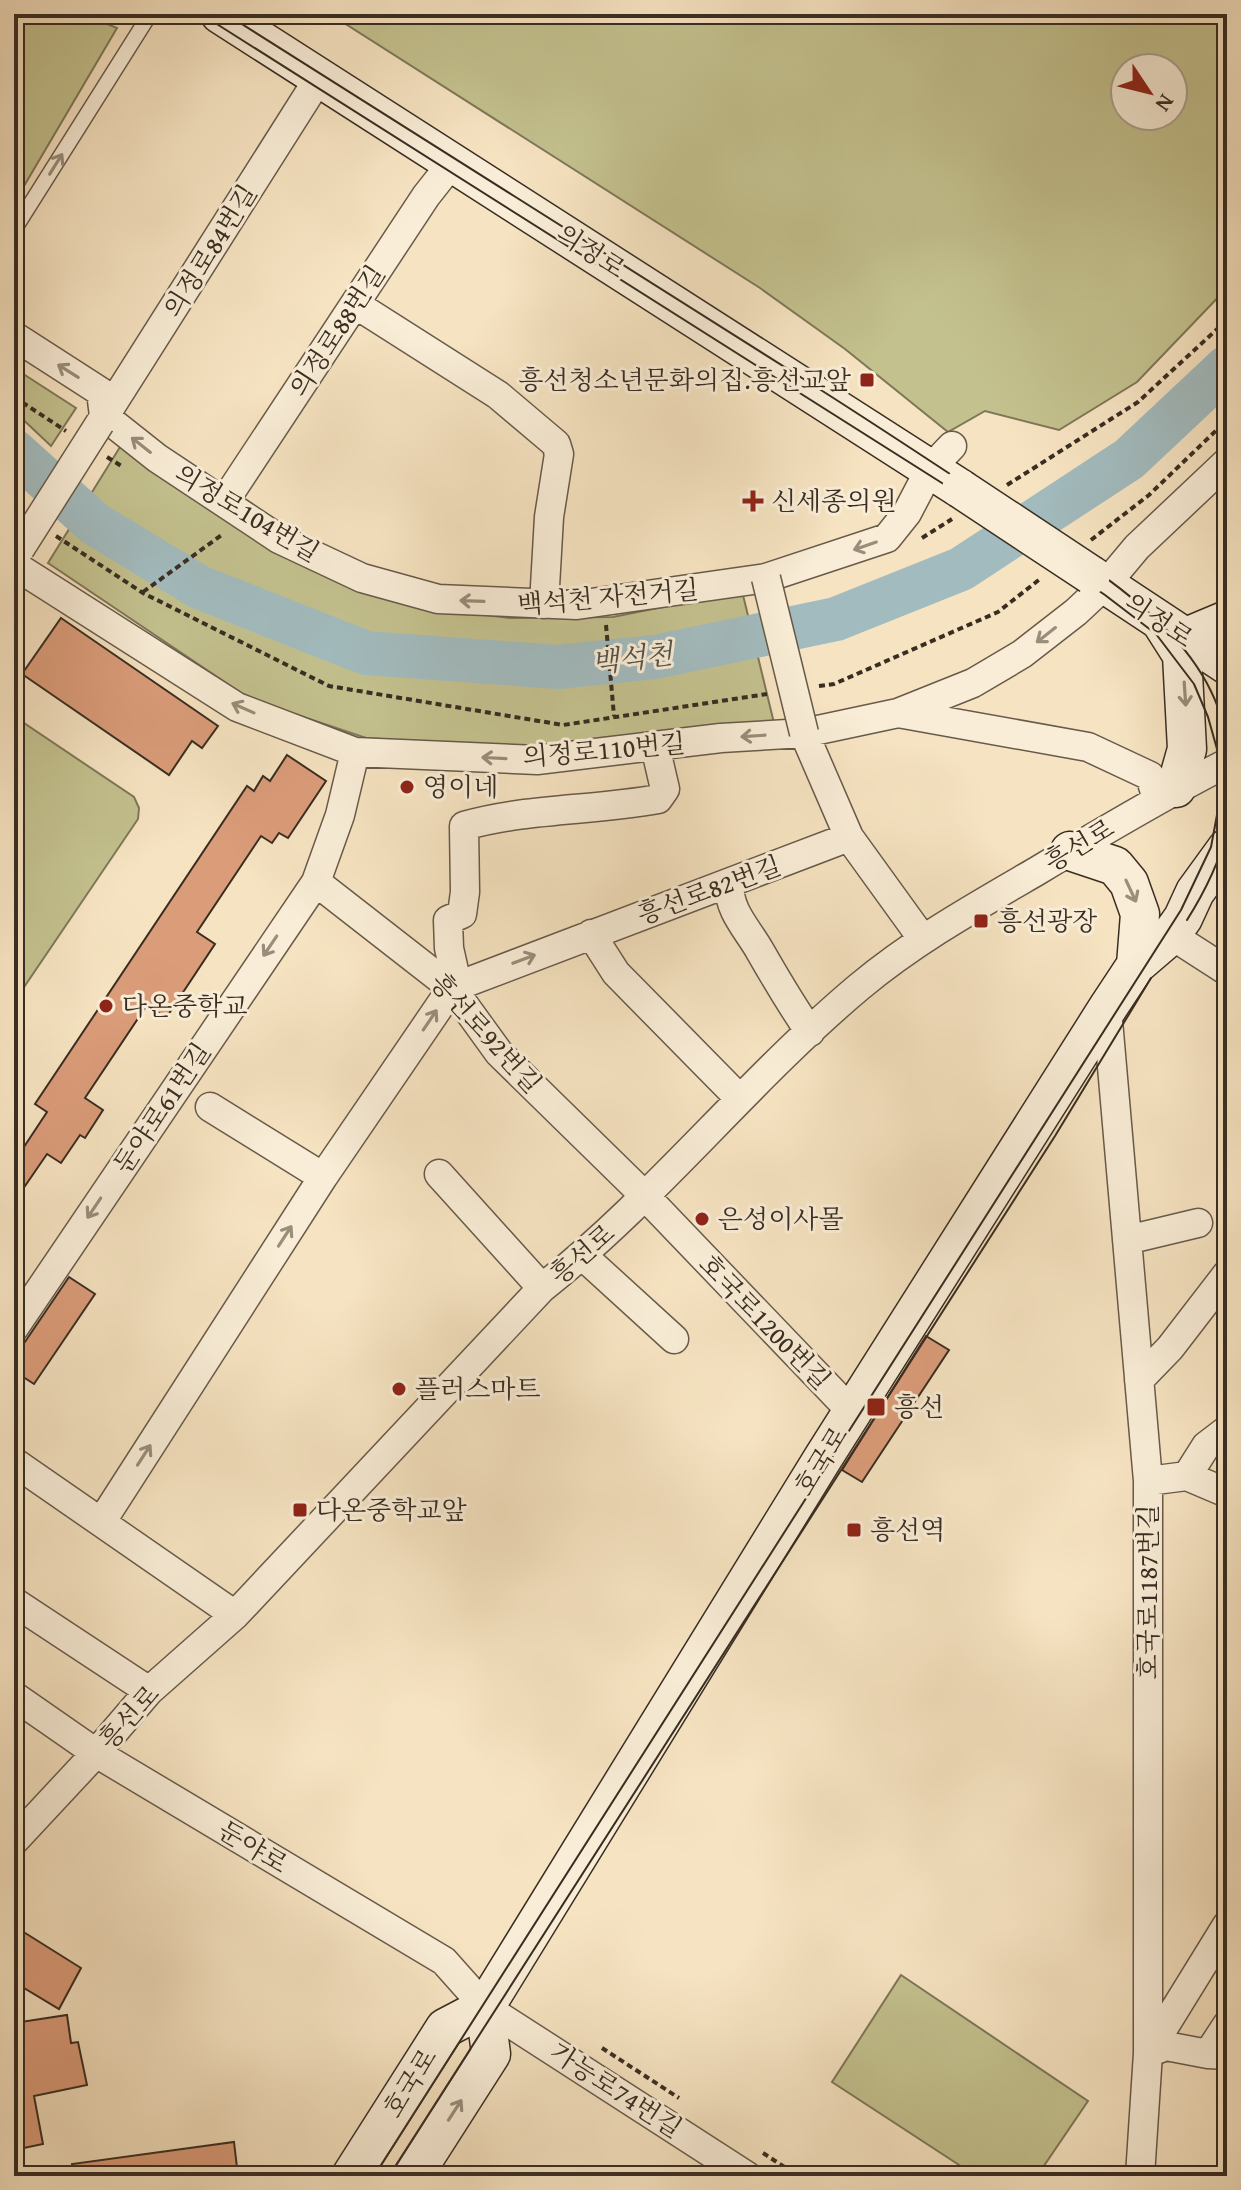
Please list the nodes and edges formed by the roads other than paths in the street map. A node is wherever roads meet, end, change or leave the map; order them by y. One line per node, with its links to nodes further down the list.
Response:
1 (150, 14): 5 (lane, one-way to 1)
2 (220, 14): 3 (street, 의정로)
3 (319, 78): 4 (street, 의정로); 8 (street, 의정로84번길)
4 (452, 163): 6 (street, 의정로88번길); 9 (street, 의정로)
5 (14, 230)
6 (355, 304): 11 (street, 의정로88번길); 15 (street)
7 (14, 336): 8 (street, one-way to 7)
8 (102, 420): 11 (street, 의정로104번길, one-way to 8); 12 (street, 의정로84번길, bridge)
9 (941, 458): 13 (street, 의정로, bridge); 14 (street, 의정로104번길, one-way to 14)
10 (1227, 462): 13 (street, 의정로110번길)
11 (218, 513): 15 (street, 의정로104번길, one-way to 11)
12 (16, 557): 22 (street, 의정로110번길, one-way to 12)
13 (1094, 568): 17 (street, 의정로); 19 (street, 의정로110번길, one-way to 19)
14 (766, 578): 15 (street, 의정로104번길); 20 (street, bridge)
15 (544, 604)
16 (1227, 620): 17 (street)
17 (1173, 630): 18 (street, 의정로); 24 (street, one-way to 24)
18 (1227, 665)
19 (898, 713): 20 (street, 의정로110번길); 24 (street)
20 (804, 733): 21 (street, 의정로110번길, one-way to 21); 25 (street)
21 (655, 746): 22 (street, 의정로110번길, one-way to 22); 36 (street)
22 (355, 752): 28 (street, 둔야로61번길)
23 (1227, 763): 24 (street, 흥선로)
24 (1166, 794): 27 (street, 흥선로)
25 (849, 837): 29 (street, 흥선로82번길); 33 (street)
26 (1227, 848): 31 (street, 호국로)
27 (1070, 851): 33 (street, 흥선로); 34 (street, one-way to 34)
28 (316, 882): 36 (street, 흥선로92번길); 49 (street, 둔야로61번길, one-way to 49)
29 (729, 884): 32 (street, 흥선로82번길); 38 (street)
30 (1227, 888): 31 (street)
31 (1177, 926): 34 (street, 호국로); 35 (street)
32 (591, 934): 36 (street, 흥선로82번길, one-way to 32); 39 (street)
33 (922, 938): 38 (street, 흥선로)
34 (1136, 965): 37 (street, 호국로)
35 (1227, 971)
36 (454, 986): 42 (street, one-way to 36); 43 (street, 흥선로92번길)
37 (1107, 1009): 45 (street, 호국로1187번길); 52 (street, 호국로)
38 (810, 1032): 39 (street, 흥선로)
39 (739, 1098): 43 (street, 흥선로)
40 (210, 1107): 42 (street)
41 (439, 1174): 48 (street)
42 (323, 1177): 58 (street, one-way to 42)
43 (646, 1197): 46 (street, 흥선로); 52 (street, 호국로1200번길)
44 (1198, 1223): 45 (street)
45 (1127, 1240): 51 (street, 호국로1187번길)
46 (583, 1256): 48 (street, 흥선로); 50 (street)
47 (1227, 1274): 51 (street)
48 (542, 1288): 60 (street, 흥선로)
49 (14, 1328)
50 (674, 1339)
51 (1139, 1380): 56 (street, 호국로1187번길)
52 (852, 1412): 66 (street, 호국로)
53 (1227, 1430): 55 (street)
54 (14, 1462): 58 (street)
55 (1187, 1476): 56 (street); 57 (street)
56 (1148, 1481): 68 (street, 호국로1187번길)
57 (1227, 1493)
58 (102, 1521): 60 (street)
59 (14, 1602): 61 (street)
60 (235, 1615): 61 (street, 흥선로)
61 (149, 1691): 63 (street, 흥선로)
62 (14, 1696): 63 (street, 둔야로)
63 (96, 1753): 64 (street, 흥선로); 66 (street, 둔야로)
64 (14, 1841)
65 (1227, 1925): 68 (street)
66 (485, 2007): 71 (street, 호국로); 72 (street, 호국로, one-way to 66); 73 (street, 가능로74번길)
67 (1227, 2025): 69 (street)
68 (1148, 2053): 69 (street); 70 (street, 호국로1187번길)
69 (1217, 2054)
70 (1145, 2173)
71 (351, 2176)
72 (413, 2176)
73 (747, 2176)

